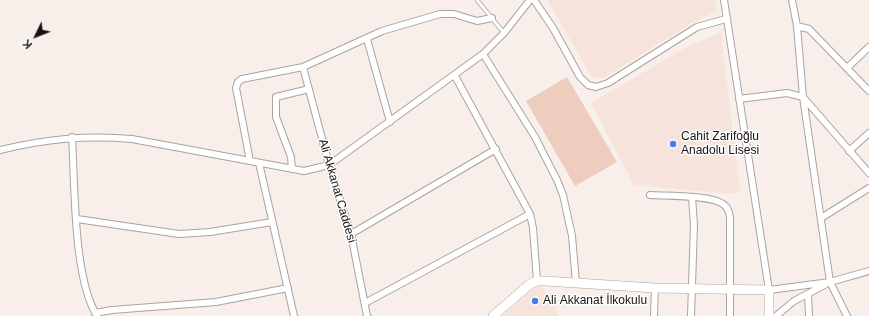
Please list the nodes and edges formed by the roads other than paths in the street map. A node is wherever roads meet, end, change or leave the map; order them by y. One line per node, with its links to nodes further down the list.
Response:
1 (477, 0): 6 (lane)
2 (530, 0): 9 (street)
3 (534, 0): 7 (street)
4 (724, 0): 7 (street)
5 (792, 0): 8 (street)
6 (492, 18): 9 (lane); 10 (street)
7 (726, 18): 19 (street)
8 (797, 26): 14 (street); 18 (street)
9 (504, 33): 12 (street)
10 (367, 39): 13 (street); 20 (street)
11 (869, 47): 14 (street)
12 (483, 54): 15 (street); 42 (street)
13 (303, 67): 16 (street, Ali Akkanat Caddesi); 26 (street)
14 (848, 68): 17 (street)
15 (456, 76): 20 (street); 23 (street)
16 (309, 89): 28 (street, Ali Akkanat Caddesi); 29 (street)
17 (869, 91)
18 (803, 97): 19 (street); 25 (street); 35 (street)
19 (739, 99): 47 (street)
20 (390, 122): 28 (street)
21 (869, 133): 25 (street)
22 (72, 137): 24 (street); 26 (street); 36 (street)
23 (496, 149): 34 (street); 38 (street)
24 (0, 150)
25 (850, 151): 30 (street)
26 (250, 161): 27 (street)
27 (259, 163): 29 (street); 37 (street)
28 (330, 165): 29 (street); 38 (street, Ali Akkanat Caddesi)
29 (292, 169)
30 (869, 173)
31 (869, 188): 35 (street)
32 (650, 195): 33 (street)
33 (692, 197): 45 (street); 46 (street)
34 (530, 214): 40 (street); 49 (street)
35 (821, 218): 41 (street)
36 (77, 219): 37 (street); 50 (street)
37 (272, 222): 43 (street)
38 (351, 234): 49 (street, Ali Akkanat Caddesi)
39 (868, 274): 41 (street)
40 (537, 281): 42 (street); 53 (street)
41 (830, 282): 47 (street); 48 (street); 60 (street)
42 (576, 283): 44 (street)
43 (288, 288): 50 (street); 51 (street)
44 (655, 288): 45 (street); 54 (street)
45 (692, 289): 46 (street); 55 (street)
46 (730, 289): 47 (street); 56 (street)
47 (769, 290): 57 (street)
48 (808, 294): 58 (street); 59 (street)
49 (365, 302): 52 (street, Ali Akkanat Caddesi)
50 (96, 314)
51 (294, 316)
52 (367, 316)
53 (493, 316)
54 (654, 316)
55 (691, 316)
56 (730, 316)
57 (769, 316)
58 (776, 316)
59 (809, 316)
60 (847, 316)

